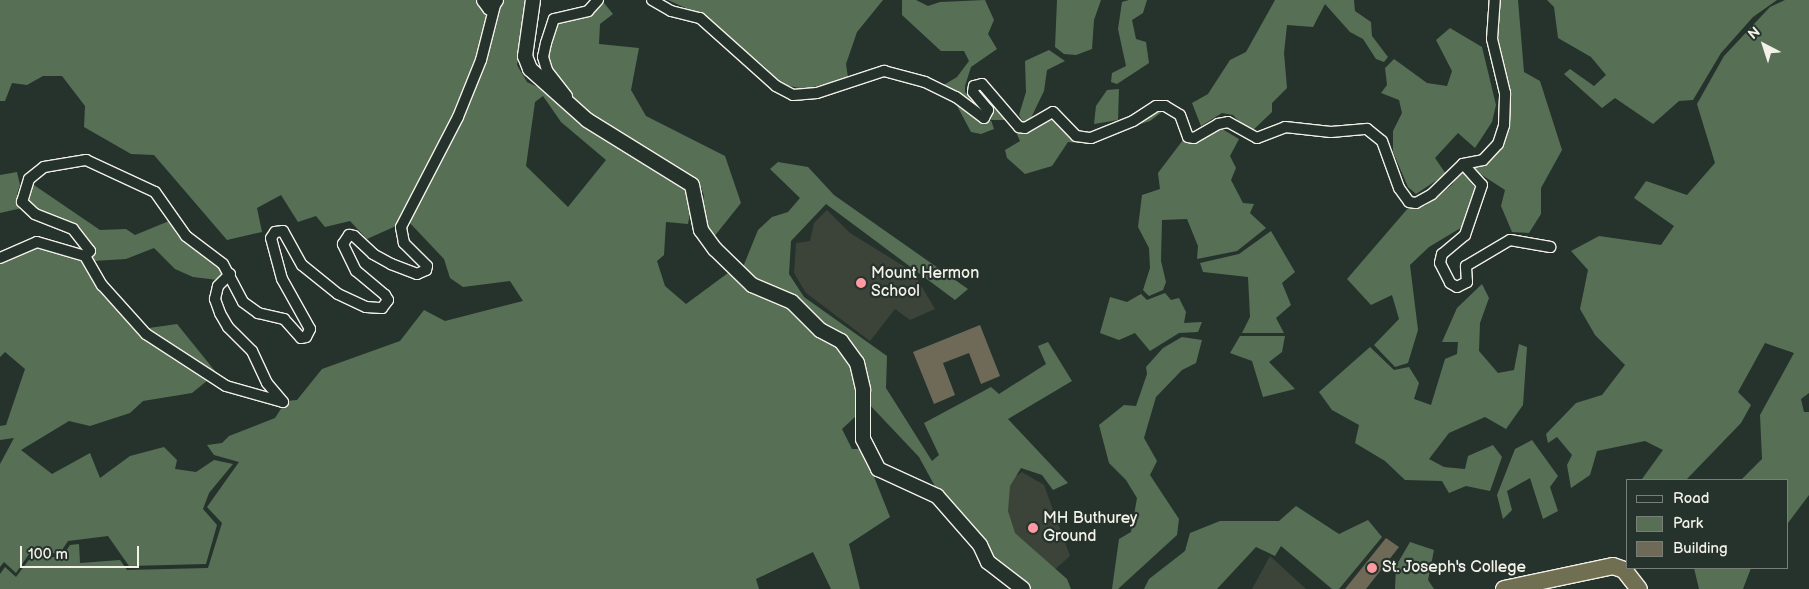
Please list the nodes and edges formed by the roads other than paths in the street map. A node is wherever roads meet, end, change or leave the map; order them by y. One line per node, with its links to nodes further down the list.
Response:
1 (532, 0): 6 (main road)
2 (598, 0): 6 (street)
3 (652, 0): 7 (street)
4 (1495, 0): 7 (street)
5 (492, 2): 11 (street)
6 (587, 120): 12 (main road)
7 (1463, 164): 8 (street)
8 (1550, 247)
9 (85, 256): 10 (street); 11 (street); 11 (street)
10 (0, 258)
11 (230, 274)
12 (1023, 589)
13 (1504, 589): 14 (highway)
14 (1639, 589)

